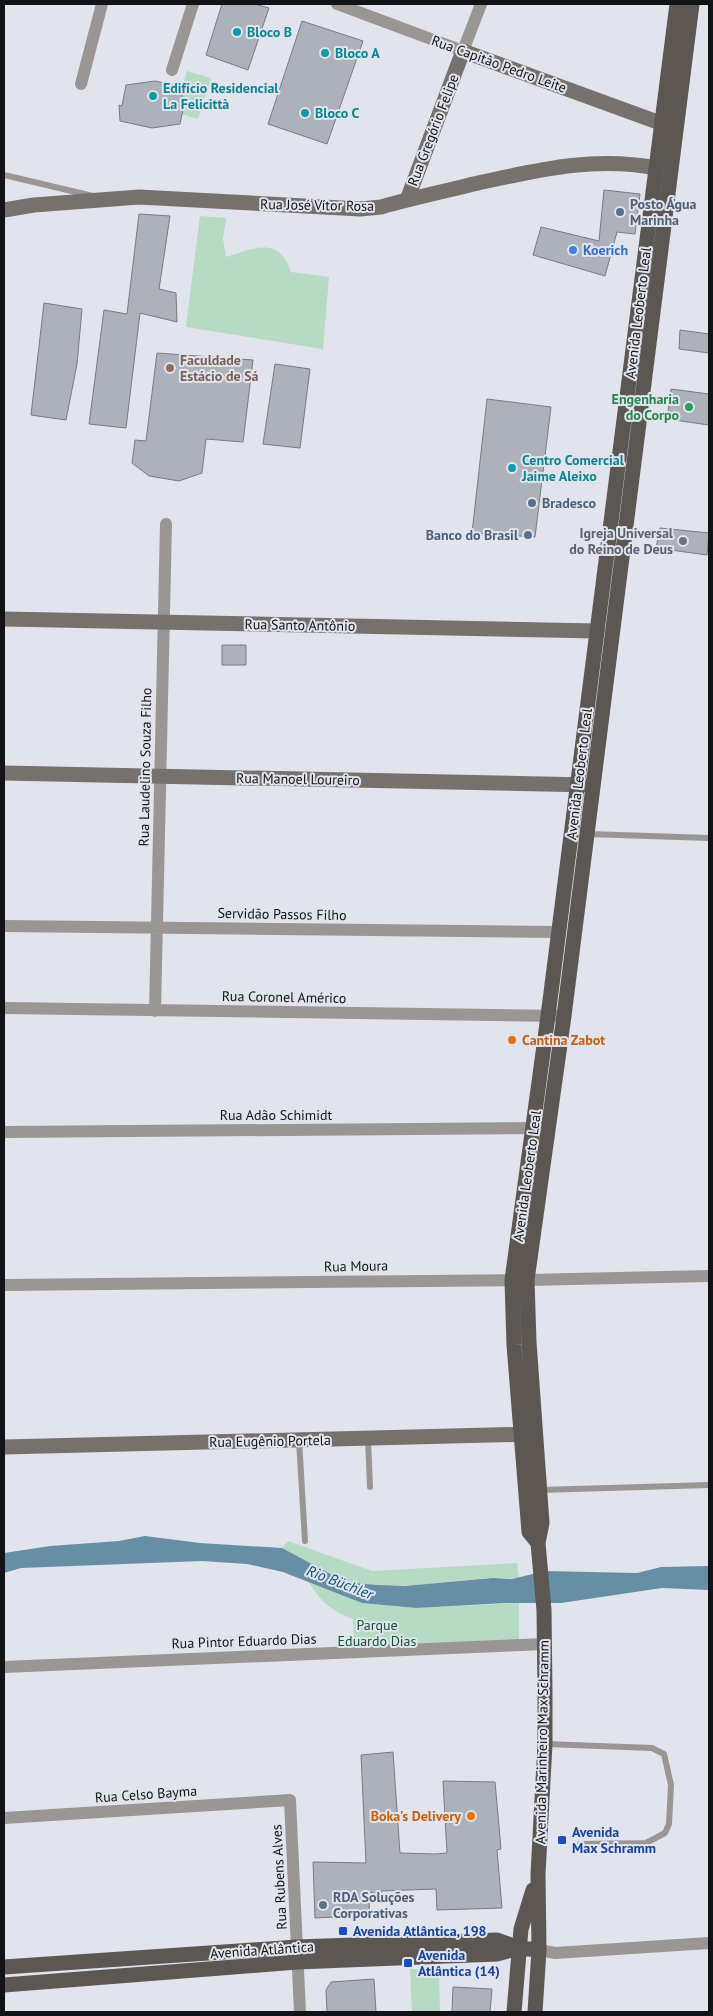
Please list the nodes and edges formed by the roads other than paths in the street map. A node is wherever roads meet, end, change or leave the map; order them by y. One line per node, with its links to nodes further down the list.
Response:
1 (102, 4): 9 (street)
2 (193, 4): 8 (street)
3 (337, 4): 7 (street, Rua Capitão Pedro Leite)
4 (481, 4): 7 (street, Rua Gregório Felipe)
5 (677, 4): 10 (main road, Avenida Leoberto Leal)
6 (692, 4): 10 (main road, Avenida Leoberto Leal)
7 (463, 51): 10 (street, Rua Capitão Pedro Leite); 14 (street, Rua Gregório Felipe)
8 (172, 70)
9 (81, 84)
10 (669, 127): 11 (main road, Avenida Leoberto Leal); 23 (main road, Avenida Leoberto Leal)
11 (656, 168): 14 (street, Rua José Vítor Rosa); 19 (main road, Avenida Leoberto Leal)
12 (4, 175): 13 (lane)
13 (104, 198): 14 (street, Rua José Vítor Rosa); 15 (street, Rua José Vítor Rosa)
14 (407, 200)
15 (4, 210)
16 (166, 524): 18 (street, Rua Laudelino Souza Filho)
17 (4, 619): 18 (street, Rua Santo Antônio)
18 (164, 622): 19 (street, Rua Santo Antônio); 21 (street, Rua Laudelino Souza Filho)
19 (597, 631): 22 (main road, Avenida Leoberto Leal)
20 (4, 773): 21 (street, Rua Manoel Loureiro)
21 (160, 776): 22 (street, Rua Manoel Loureiro); 27 (street, Rua Laudelino Souza Filho)
22 (578, 785): 23 (street, Rua Manoel Loureiro); 28 (main road, Avenida Leoberto Leal)
23 (593, 786): 24 (main road, Avenida Leoberto Leal)
24 (587, 834): 25 (lane); 32 (main road, Avenida Leoberto Leal)
25 (709, 838)
26 (4, 926): 27 (street, Servidão Passos Filho)
27 (157, 927): 28 (street, Servidão Passos Filho); 30 (street, Rua Laudelino Souza Filho)
28 (559, 932): 31 (main road, Avenida Leoberto Leal)
29 (4, 1008): 30 (street, Rua Coronel Américo)
30 (155, 1011): 31 (street, Rua Coronel Américo)
31 (548, 1016): 32 (street, Rua Coronel Américo); 33 (main road, Avenida Leoberto Leal)
32 (564, 1016): 33 (main road, Avenida Leoberto Leal)
33 (541, 1128): 34 (street, Rua Adão Schimidt); 36 (main road, Avenida Leoberto Leal)
34 (4, 1132)
35 (709, 1276): 36 (street, Rua Moura)
36 (520, 1280): 37 (street, Rua Moura); 38 (main road, Avenida Leoberto Leal)
37 (4, 1285)
38 (528, 1434): 39 (street, Rua Eugênio Portela); 44 (main road, Avenida Leoberto Leal); 46 (main road, Avenida Leoberto Leal)
39 (368, 1438): 40 (street, Rua Eugênio Portela); 43 (lane)
40 (299, 1440): 41 (street, Rua Eugênio Portela); 45 (lane)
41 (4, 1447)
42 (709, 1485): 44 (lane)
43 (370, 1488)
44 (540, 1490): 46 (main road, Avenida Leoberto Leal)
45 (305, 1541)
46 (538, 1543): 47 (main road, Avenida Leoberto Leal)
47 (540, 1562): 48 (main road, Avenida Marinheiro Max Schramm)
48 (545, 1644): 49 (street, Rua Pintor Eduardo Dias); 50 (main road, Avenida Marinheiro Max Schramm)
49 (4, 1667)
50 (545, 1744): 53 (lane); 54 (main road, Avenida Marinheiro Max Schramm)
51 (290, 1800): 52 (street, Rua Celso Bayma); 58 (street, Rua Rubens Alves)
52 (4, 1818)
53 (580, 1844)
54 (538, 1874): 56 (main road, Avenida Marinheiro Max Schramm); 57 (main road, Avenida Marinheiro Max Schramm)
55 (709, 1943): 57 (street, Avenida Atlântica)
56 (519, 1948): 57 (main road, Avenida Atlântica); 58 (main road, Avenida Atlântica); 62 (main road, Avenida Marinheiro Max Schramm)
57 (539, 1950): 63 (main road, Avenida Marinheiro Max Schramm)
58 (297, 1955): 59 (main road, Avenida Atlântica); 60 (main road, Avenida Atlântica); 61 (street, Rua Rubens Alves)
59 (4, 1967)
60 (4, 1985)
61 (300, 2012)
62 (514, 2012)
63 (535, 2012)

